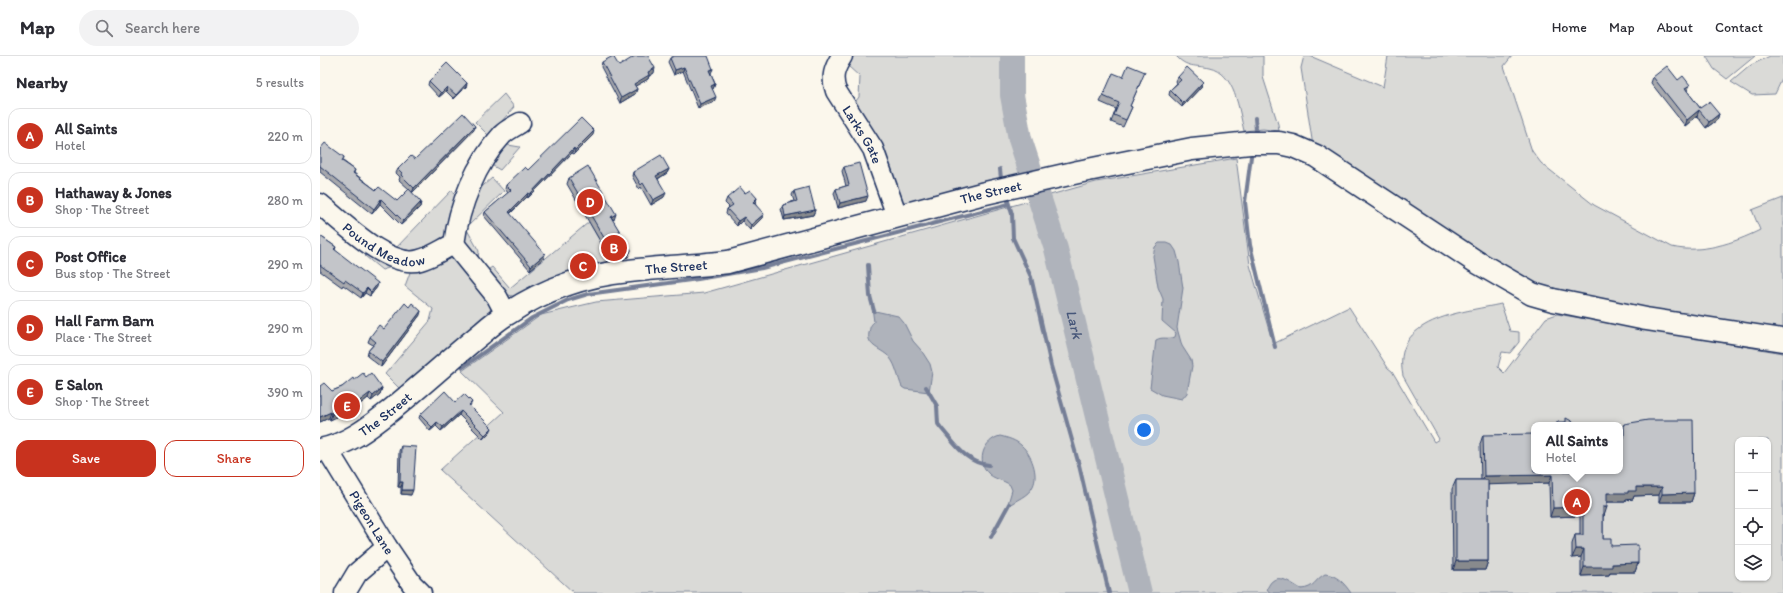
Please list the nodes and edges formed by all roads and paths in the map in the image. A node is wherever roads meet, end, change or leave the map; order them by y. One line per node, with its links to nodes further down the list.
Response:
1 (842, 56): 4 (street, Larks Gate)
2 (520, 123): 5 (street)
3 (320, 204): 5 (street, Pound Meadow)
4 (897, 216): 6 (main road, The Street); 7 (main road, The Street)
5 (454, 244): 6 (street)
6 (506, 314): 8 (main road, The Street)
7 (1783, 340)
8 (324, 450): 9 (street, Pigeon Lane)
9 (387, 546): 10 (street); 11 (street, Pigeon Lane)
10 (345, 593)
11 (421, 593)

